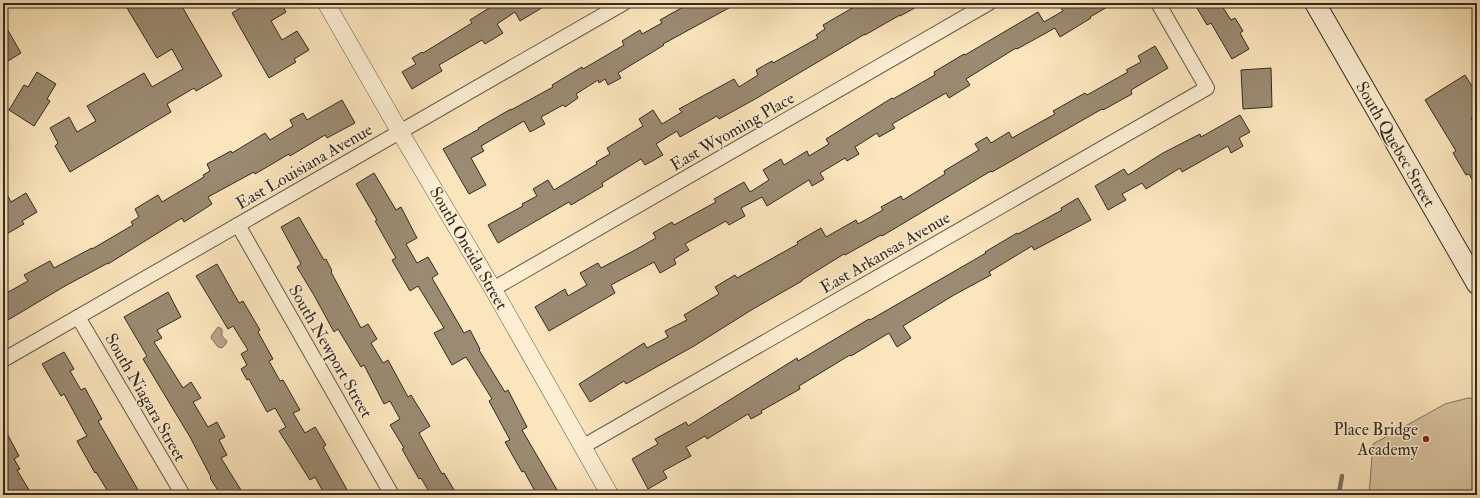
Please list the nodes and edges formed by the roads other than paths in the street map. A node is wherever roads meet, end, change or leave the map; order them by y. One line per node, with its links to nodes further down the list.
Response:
1 (326, 3): 6 (street, South Oneida Street)
2 (624, 3): 6 (street, East Louisiana Avenue)
3 (989, 3): 9 (street, East Wyoming Place)
4 (1158, 3): 12 (street, East Arkansas Avenue)
5 (1315, 3): 8 (main road, South Quebec Street)
6 (400, 132): 7 (street, East Louisiana Avenue); 9 (street, South Oneida Street)
7 (238, 225): 10 (street, East Louisiana Avenue); 14 (street, South Newport Street)
8 (1477, 284)
9 (493, 289): 12 (street, South Oneida Street)
10 (78, 317): 11 (street, East Louisiana Avenue); 13 (street, South Niagara Street)
11 (3, 360)
12 (582, 447): 15 (street, South Oneida Street)
13 (183, 495)
14 (392, 495)
15 (610, 495)

